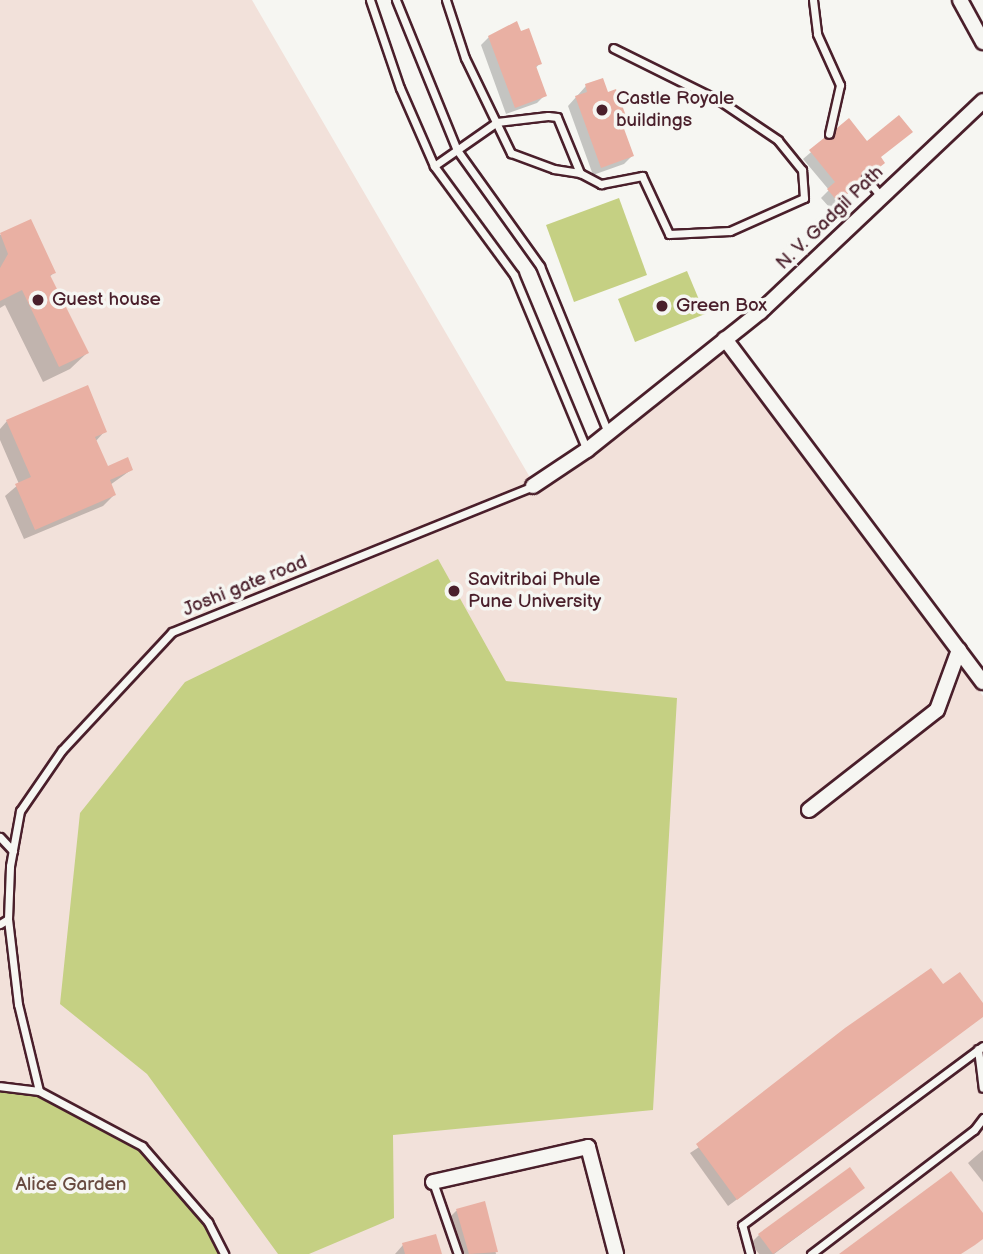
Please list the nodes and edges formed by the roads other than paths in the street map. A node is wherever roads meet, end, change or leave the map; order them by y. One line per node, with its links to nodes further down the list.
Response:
1 (370, 0): 12 (lane)
2 (396, 0): 11 (lane)
3 (446, 0): 9 (lane)
4 (813, 0): 10 (lane)
5 (960, 0): 6 (street)
6 (983, 42)
7 (613, 48): 13 (lane)
8 (983, 101): 15 (street, N. V. Gadgil Path)
9 (497, 122): 11 (lane); 13 (lane); 13 (lane)
10 (829, 134)
11 (457, 150): 12 (lane); 17 (lane)
12 (434, 166): 18 (lane)
13 (580, 173)
14 (866, 178): 15 (lane)
15 (880, 195): 16 (street, N. V. Gadgil Path)
16 (725, 340): 17 (street, N. V. Gadgil Path); 20 (street)
17 (608, 433): 18 (street, N. V. Gadgil Path)
18 (587, 450): 19 (street, N. V. Gadgil Path)
19 (533, 486): 24 (lane, Joshi gate road)
20 (959, 650): 21 (street); 22 (street)
21 (983, 682)
22 (809, 810)
23 (0, 837): 24 (lane)
24 (13, 851): 25 (lane, Joshi gate road)
25 (8, 919): 26 (lane); 30 (lane, Joshi gate road)
26 (0, 924)
27 (981, 1047): 29 (lane); 36 (lane)
28 (0, 1086): 30 (lane)
29 (983, 1088)
30 (39, 1091): 33 (lane)
31 (983, 1118): 37 (lane)
32 (433, 1182): 34 (lane); 35 (street)
33 (224, 1254)
34 (458, 1254)
35 (616, 1254)
36 (750, 1254)
37 (811, 1254)

